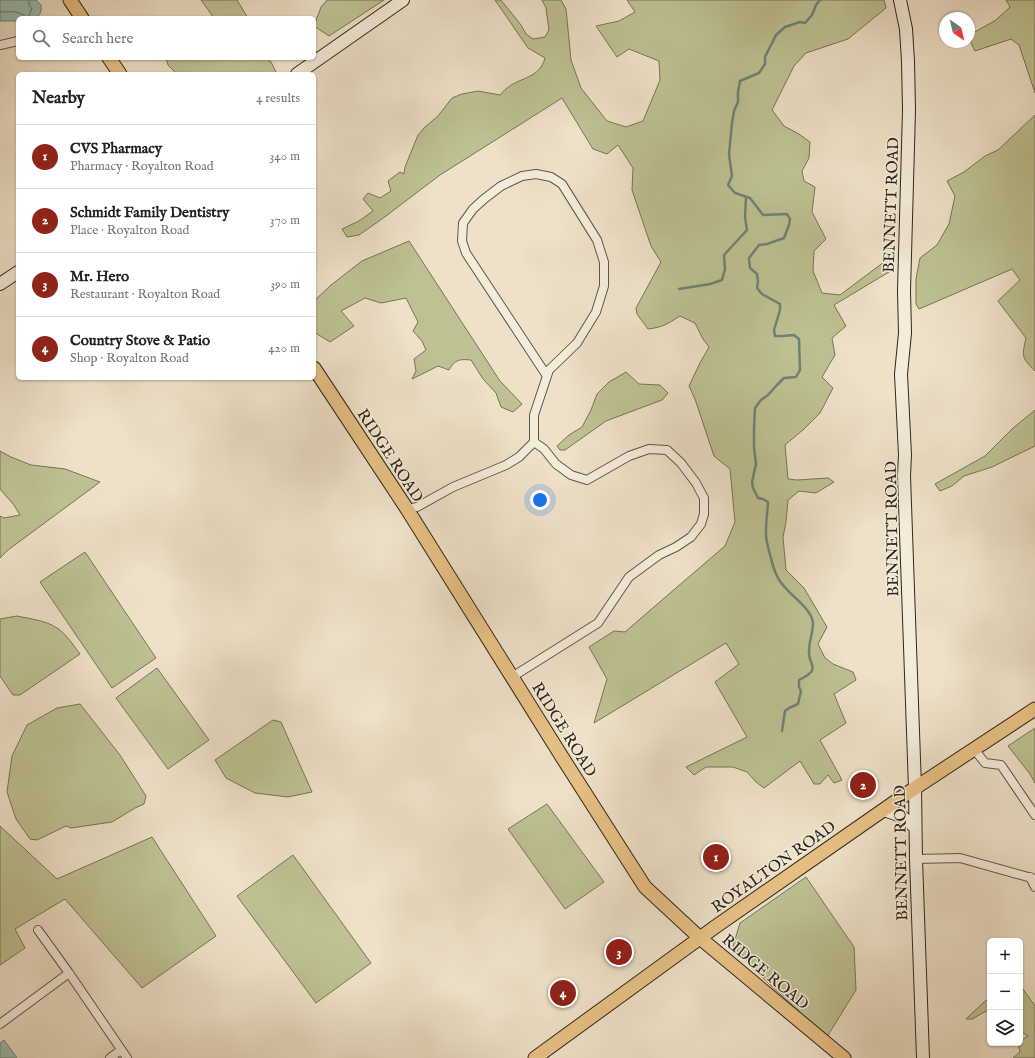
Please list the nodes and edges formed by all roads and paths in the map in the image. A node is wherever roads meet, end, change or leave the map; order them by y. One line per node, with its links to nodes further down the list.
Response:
1 (70, 0): 4 (main road)
2 (403, 0): 9 (street)
3 (900, 0): 19 (street, BENNETT ROAD)
4 (78, 16)
5 (16, 41): 6 (street)
6 (0, 45)
7 (110, 60): 8 (main road)
8 (119, 72)
9 (300, 72)
10 (16, 273): 11 (street)
11 (0, 284)
12 (316, 371): 15 (main road, RIDGE ROAD)
13 (547, 376): 13 (street); 14 (street)
14 (534, 442): 15 (street); 16 (street)
15 (407, 509): 16 (main road, RIDGE ROAD)
16 (512, 677): 27 (main road, RIDGE ROAD)
17 (1035, 709): 18 (main road, ROYALTON ROAD)
18 (974, 749): 19 (main road, ROYALTON ROAD); 21 (street)
19 (915, 788): 20 (main road, ROYALTON ROAD); 22 (street, BENNETT ROAD)
20 (884, 810): 22 (street); 27 (main road, ROYALTON ROAD)
21 (1035, 815)
22 (915, 827): 23 (street, BENNETT ROAD)
23 (916, 859): 24 (street); 35 (street, BENNETT ROAD)
24 (1032, 878): 25 (street)
25 (1035, 887)
26 (38, 930): 28 (street)
27 (700, 938): 33 (main road, ROYALTON ROAD); 34 (main road, RIDGE ROAD)
28 (69, 973): 29 (street); 30 (street)
29 (0, 1024)
30 (121, 1050): 31 (street); 32 (street)
31 (110, 1058)
32 (127, 1058)
33 (535, 1058)
34 (844, 1058)
35 (923, 1058)

